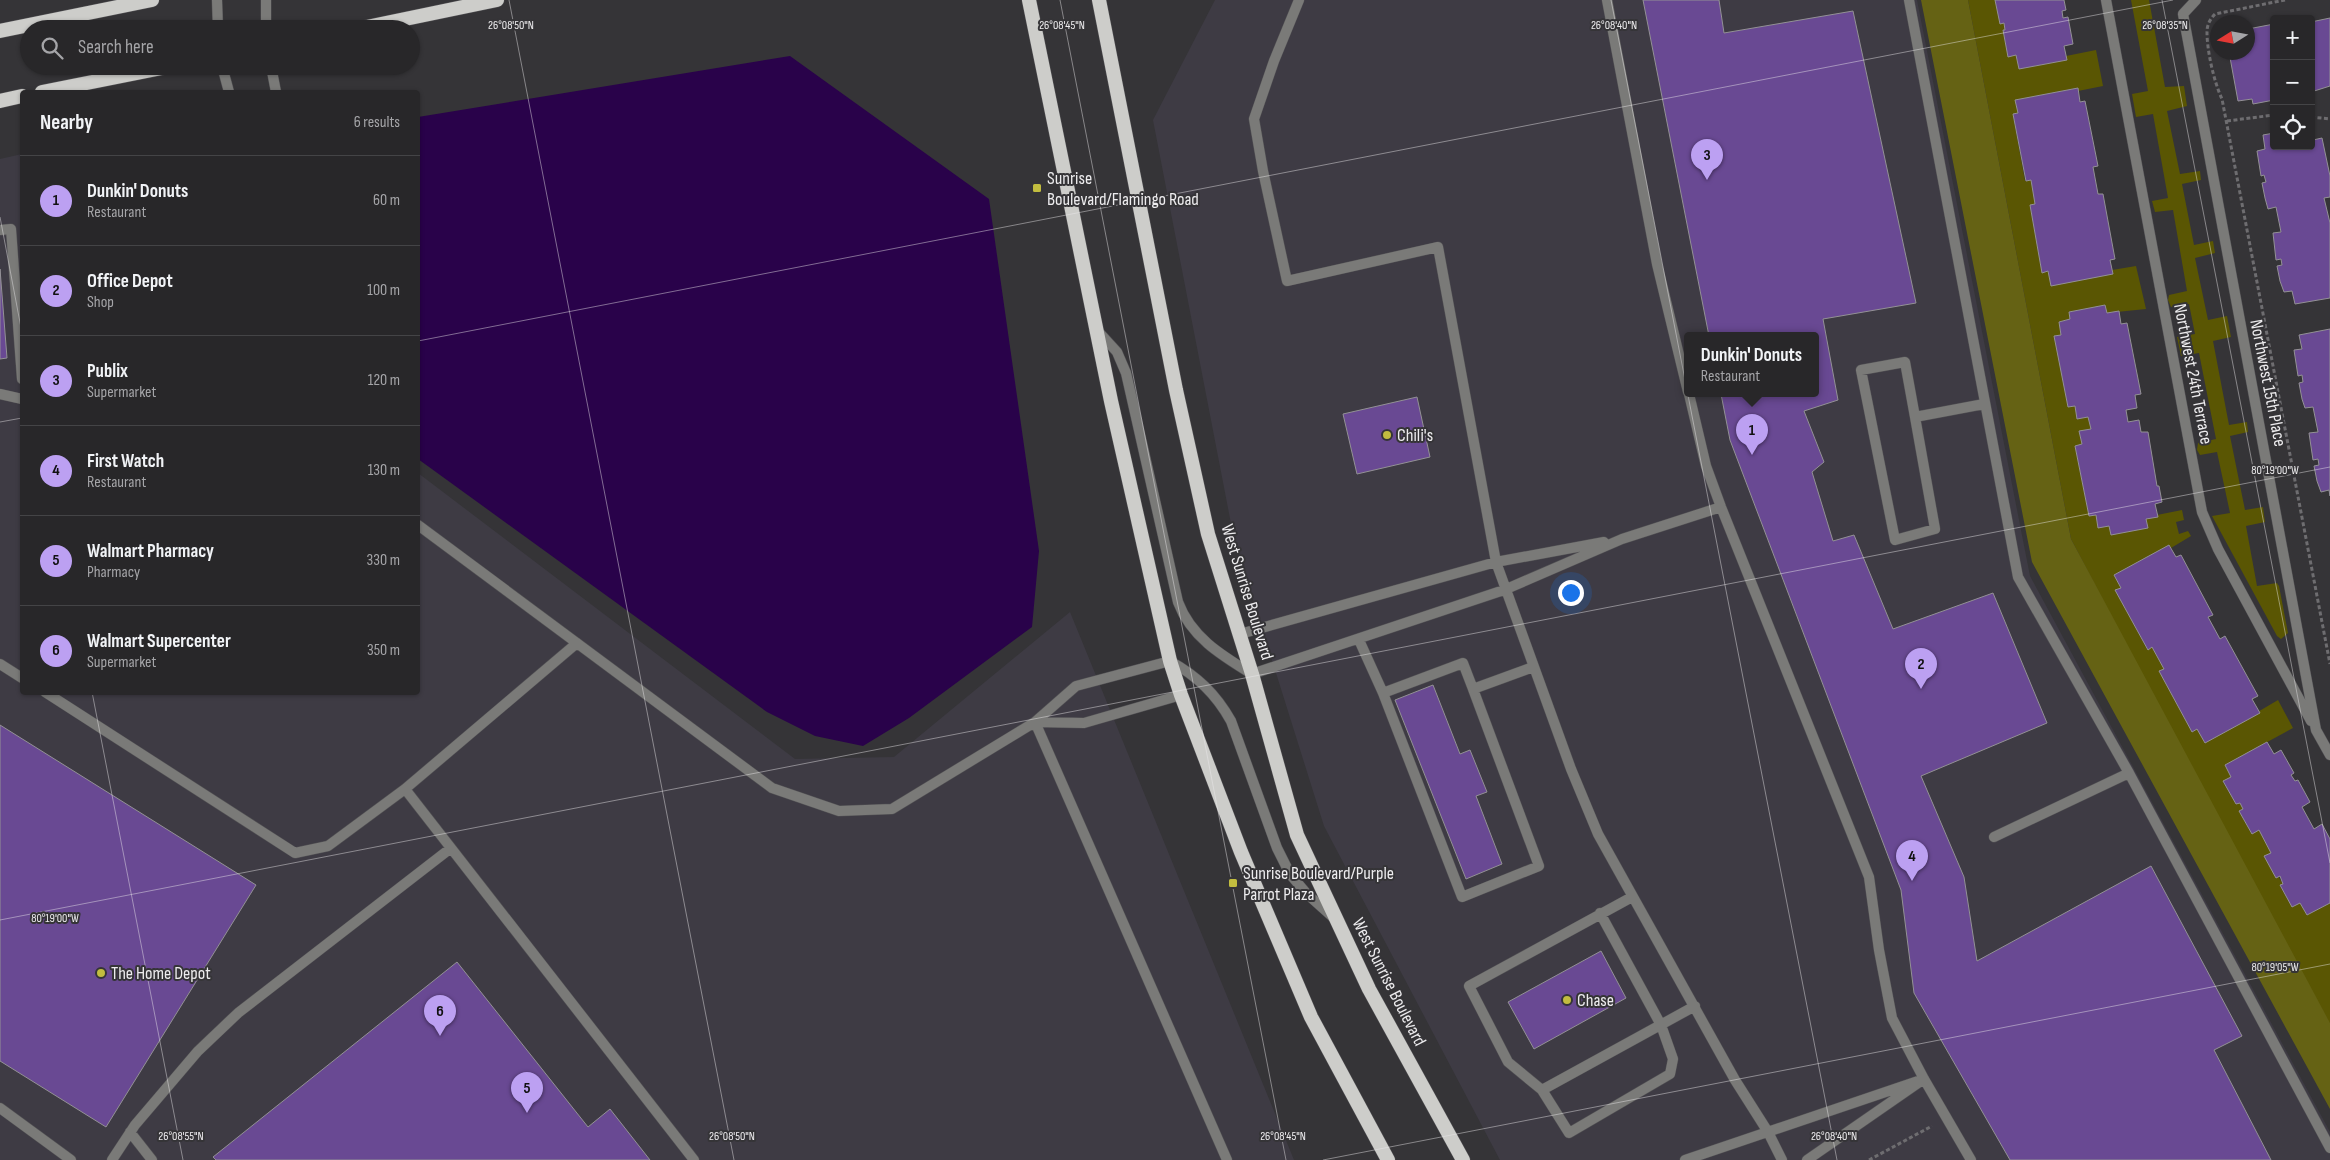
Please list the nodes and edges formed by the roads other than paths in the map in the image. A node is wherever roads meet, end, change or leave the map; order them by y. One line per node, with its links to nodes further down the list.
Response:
1 (152, 0): 12 (highway)
2 (217, 0): 13 (street)
3 (266, 0): 14 (street)
4 (497, 0): 15 (highway)
5 (1029, 0): 27 (highway)
6 (1099, 0): 40 (highway, West Sunrise Boulevard)
7 (1299, 0): 38 (street)
8 (1607, 0): 29 (street)
9 (1909, 0): 33 (street)
10 (2106, 0): 53 (street, Northwest 24th Terrace)
11 (2196, 0): 53 (street, Northwest 15th Place)
12 (54, 20)
13 (218, 20)
14 (266, 20)
15 (400, 20)
16 (20, 27): 17 (highway)
17 (0, 31)
18 (127, 75): 21 (highway)
19 (224, 75): 22 (street)
20 (273, 75): 23 (street)
21 (52, 90)
22 (228, 90)
23 (276, 90)
24 (20, 96): 25 (highway)
25 (0, 101)
26 (0, 230): 28 (street)
27 (1096, 329): 43 (highway); 46 (street)
28 (20, 352)
29 (1684, 376)
30 (0, 394): 32 (street)
31 (1689, 397): 35 (street)
32 (20, 399)
33 (1984, 404): 34 (street); 55 (street)
34 (1915, 417): 34 (street)
35 (1721, 507): 37 (street); 64 (street)
36 (420, 526): 42 (street)
37 (1622, 539): 38 (street); 39 (street)
38 (1496, 562): 39 (street); 40 (street)
39 (1504, 590): 41 (street); 45 (street)
40 (1240, 634): 46 (highway, West Sunrise Boulevard)
41 (1359, 640): 46 (street); 49 (street)
42 (577, 643): 52 (street); 56 (street)
43 (1170, 661): 51 (highway); 52 (street); 61 (street)
44 (0, 664): 47 (street)
45 (1534, 667): 48 (street); 59 (street)
46 (1252, 674): 61 (highway, West Sunrise Boulevard)
47 (20, 677)
48 (1473, 690): 49 (street); 49 (street)
49 (1383, 693)
50 (50, 695): 56 (street)
51 (1181, 695): 52 (street); 75 (highway)
52 (1036, 722): 74 (street)
53 (2316, 730): 54 (street, Northwest 15th Place)
54 (2330, 755)
55 (2129, 773): 57 (street); 69 (street)
56 (405, 789): 58 (street)
57 (1994, 837)
58 (451, 848): 67 (street); 73 (street)
59 (1632, 897): 60 (street); 62 (street)
60 (1600, 913): 63 (street); 65 (street)
61 (1337, 922): 76 (highway, West Sunrise Boulevard)
62 (1695, 1006): 63 (street); 68 (street)
63 (1661, 1025): 65 (street); 65 (street)
64 (1924, 1079): 68 (street); 79 (street); 80 (street)
65 (1542, 1090)
66 (0, 1108): 70 (street)
67 (130, 1132): 71 (street); 72 (street)
68 (1768, 1132): 77 (street); 78 (street)
69 (2330, 1148)
70 (71, 1160)
71 (112, 1160)
72 (152, 1160)
73 (694, 1160)
74 (1227, 1160)
75 (1388, 1160)
76 (1463, 1160)
77 (1685, 1160)
78 (1782, 1160)
79 (1807, 1160)
80 (1971, 1160)

